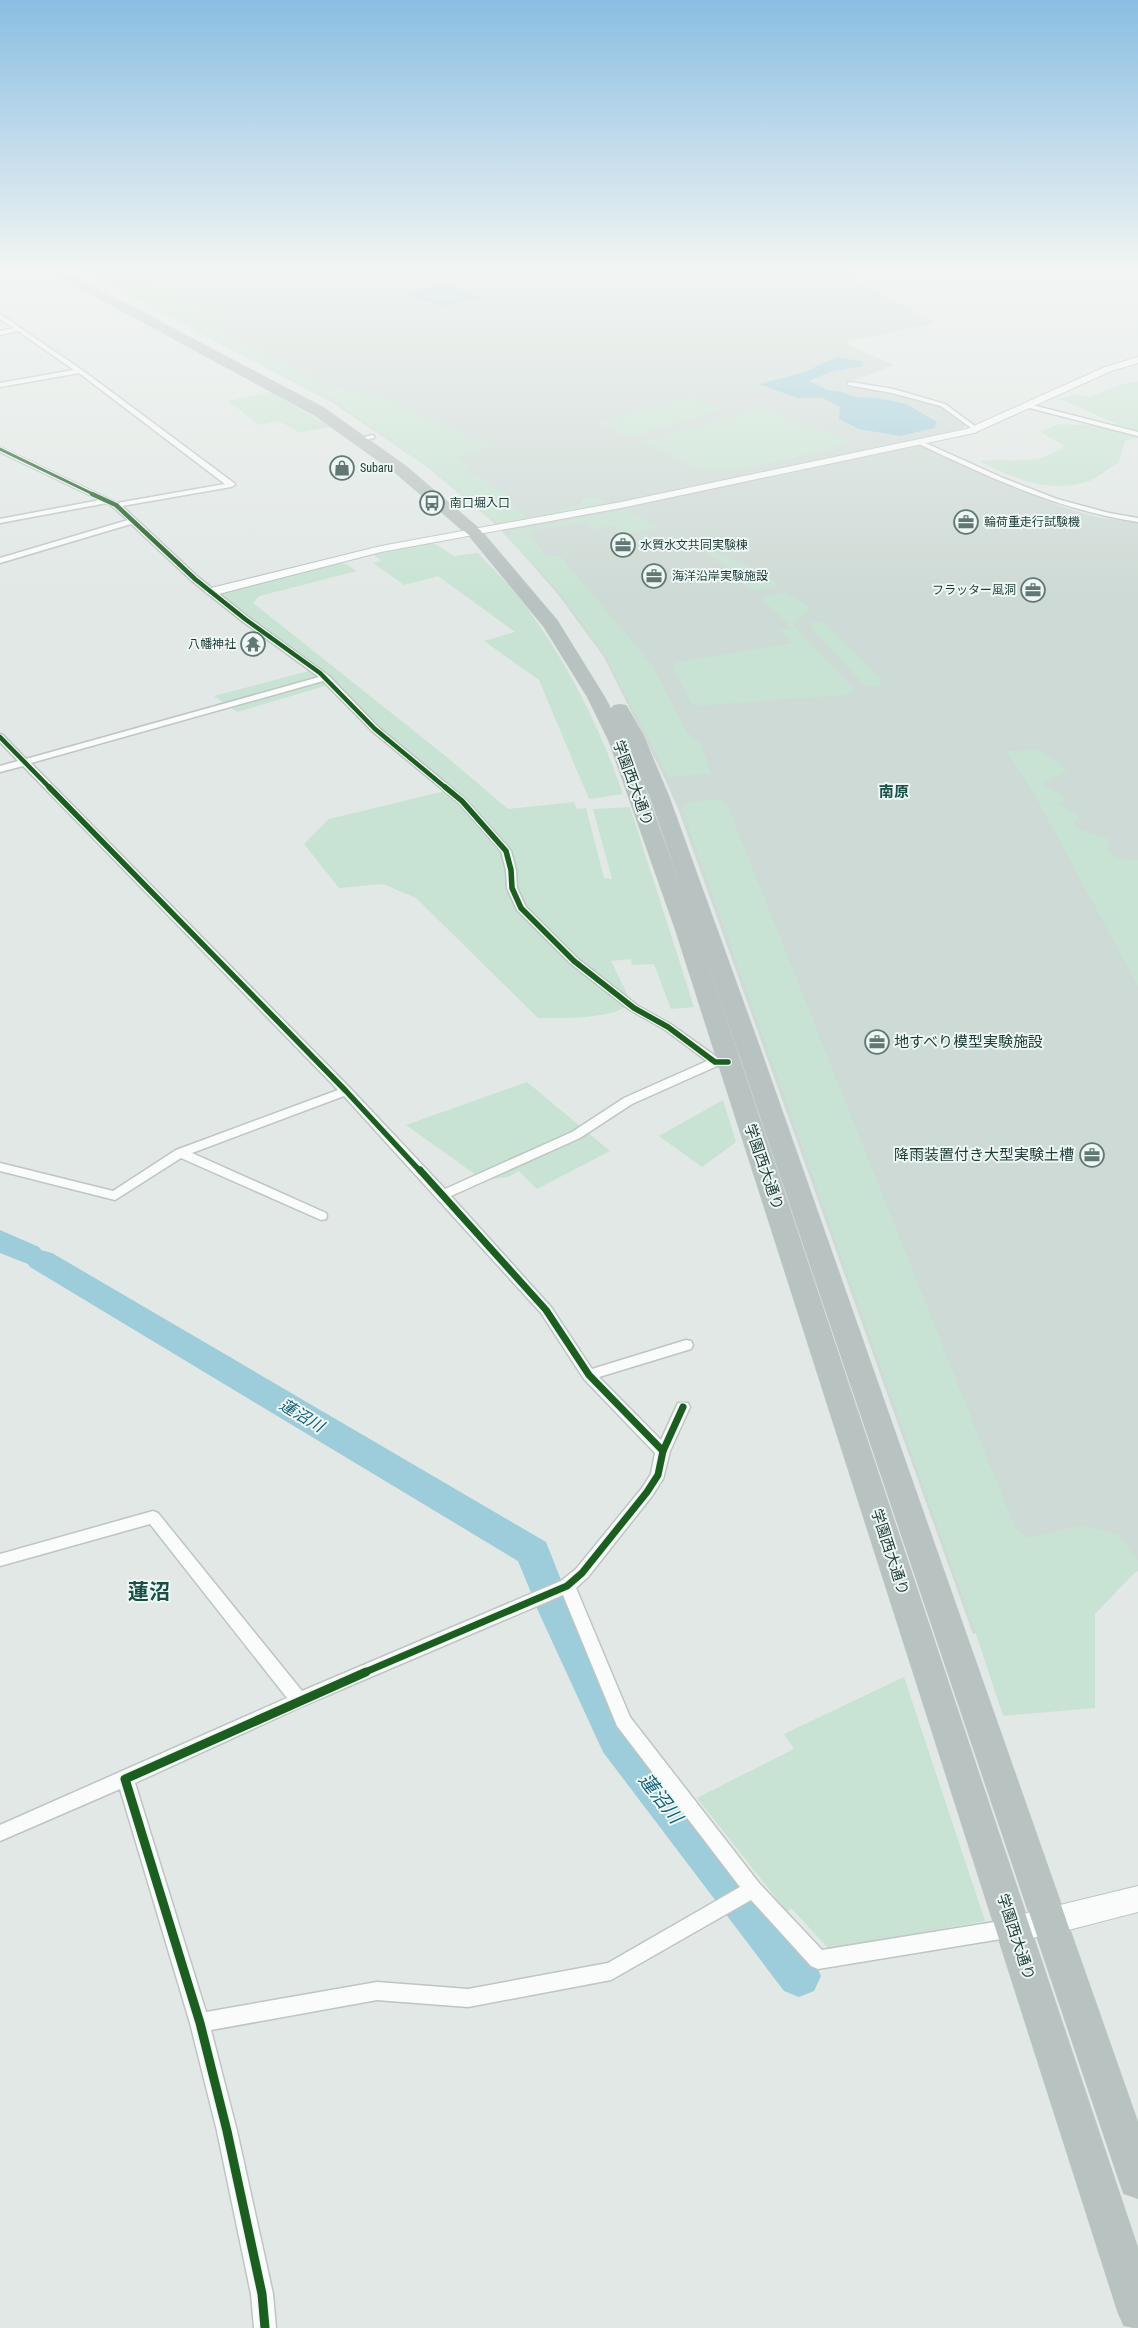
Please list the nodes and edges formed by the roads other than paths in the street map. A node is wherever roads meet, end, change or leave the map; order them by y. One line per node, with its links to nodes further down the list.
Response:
1 (30, 379): 6 (street)
2 (90, 379): 15 (street)
3 (260, 379): 11 (highway, 学園西大通り)
4 (273, 379): 11 (highway, 学園西大通り)
5 (1087, 379): 8 (street)
6 (2, 383)
7 (850, 384): 9 (street)
8 (1028, 406): 9 (street); 10 (street)
9 (976, 429): 12 (street)
10 (1138, 434)
11 (366, 438): 19 (highway, 学園西大通り)
12 (921, 443): 16 (street); 19 (street)
13 (0, 448): 14 (street)
14 (107, 501): 15 (street); 17 (street)
15 (116, 505): 18 (street)
16 (1138, 520)
17 (0, 521)
18 (132, 522): 20 (street); 21 (street)
19 (482, 531): 21 (street); 26 (highway, 学園西大通り); 43 (highway, 学園西大通り)
20 (0, 561)
21 (211, 592): 22 (street)
22 (326, 678): 24 (street); 26 (street)
23 (0, 737): 24 (street)
24 (24, 762): 25 (street); 27 (street)
25 (0, 768)
26 (721, 1062): 30 (street); 44 (highway, 学園西大通り)
27 (346, 1091): 28 (street); 30 (street)
28 (180, 1153): 29 (street); 31 (street)
29 (0, 1167)
30 (443, 1196): 33 (street)
31 (320, 1216)
32 (686, 1345): 33 (street)
33 (589, 1375): 35 (street)
34 (683, 1407): 35 (street)
35 (664, 1451): 37 (street)
36 (0, 1560): 38 (street)
37 (567, 1586): 38 (street); 41 (street)
38 (299, 1700): 39 (street)
39 (125, 1779): 40 (street); 45 (street)
40 (0, 1833)
41 (750, 1890): 44 (street); 45 (street)
42 (1138, 1899): 43 (street)
43 (1049, 1922): 44 (street); 46 (highway, 学園西大通り)
44 (1013, 1928): 47 (highway, 学園西大通り)
45 (200, 2023): 48 (street)
46 (1138, 2179)
47 (1138, 2310)
48 (265, 2328)

